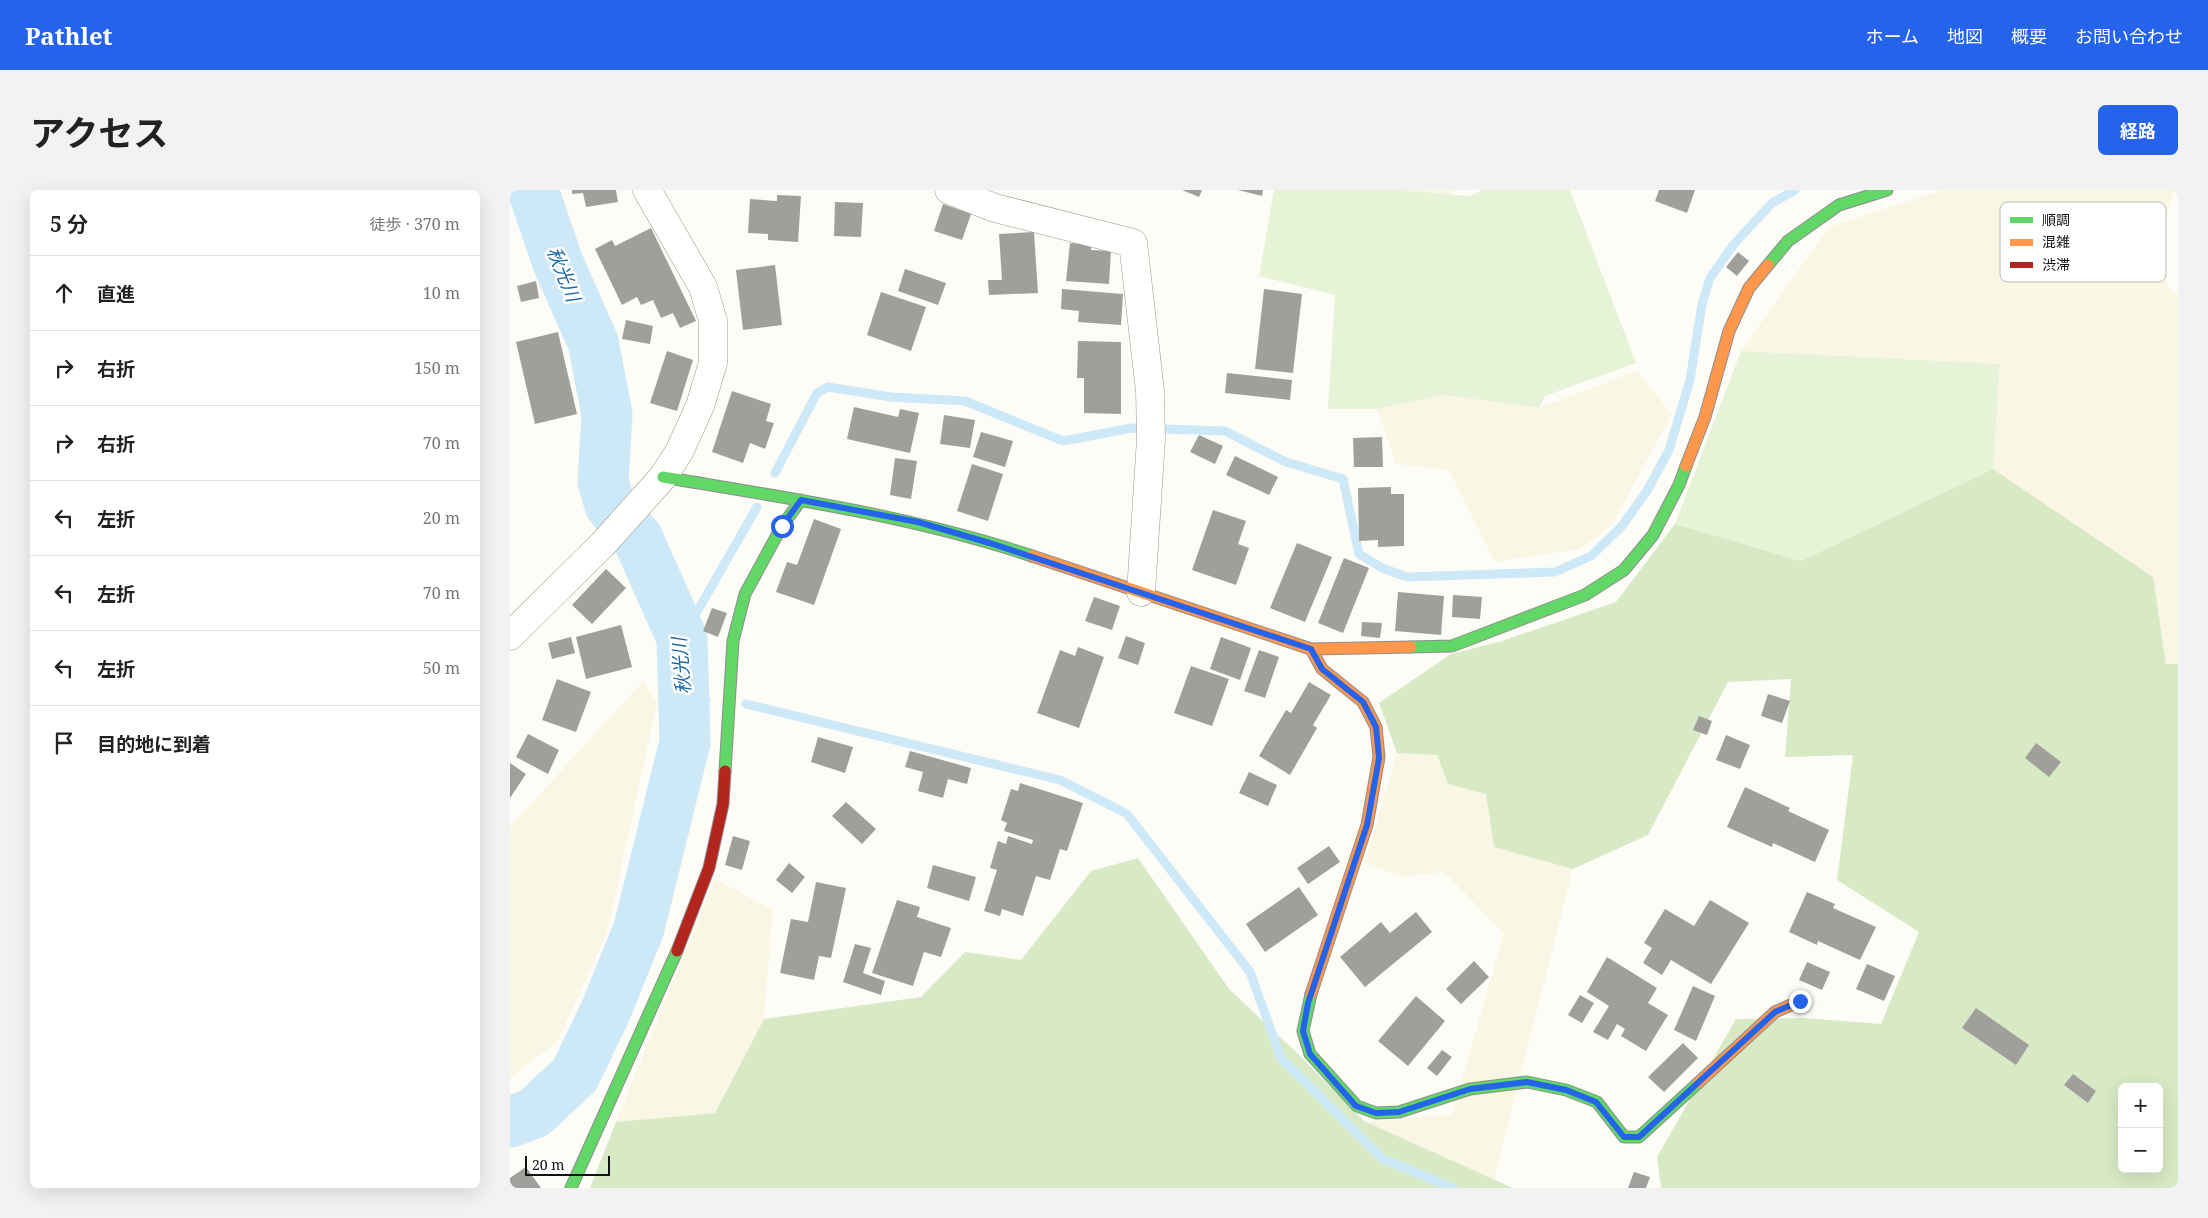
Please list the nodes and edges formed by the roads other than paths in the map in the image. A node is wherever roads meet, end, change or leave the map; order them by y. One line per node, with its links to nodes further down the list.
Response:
1 (647, 190): 4 (street)
2 (949, 190): 6 (street)
3 (1887, 190): 8 (street)
4 (663, 477): 5 (street); 7 (street)
5 (801, 500): 6 (street); 10 (street)
6 (1141, 592): 8 (street)
7 (510, 636)
8 (1311, 649): 9 (street)
9 (1800, 1001)
10 (570, 1188)

